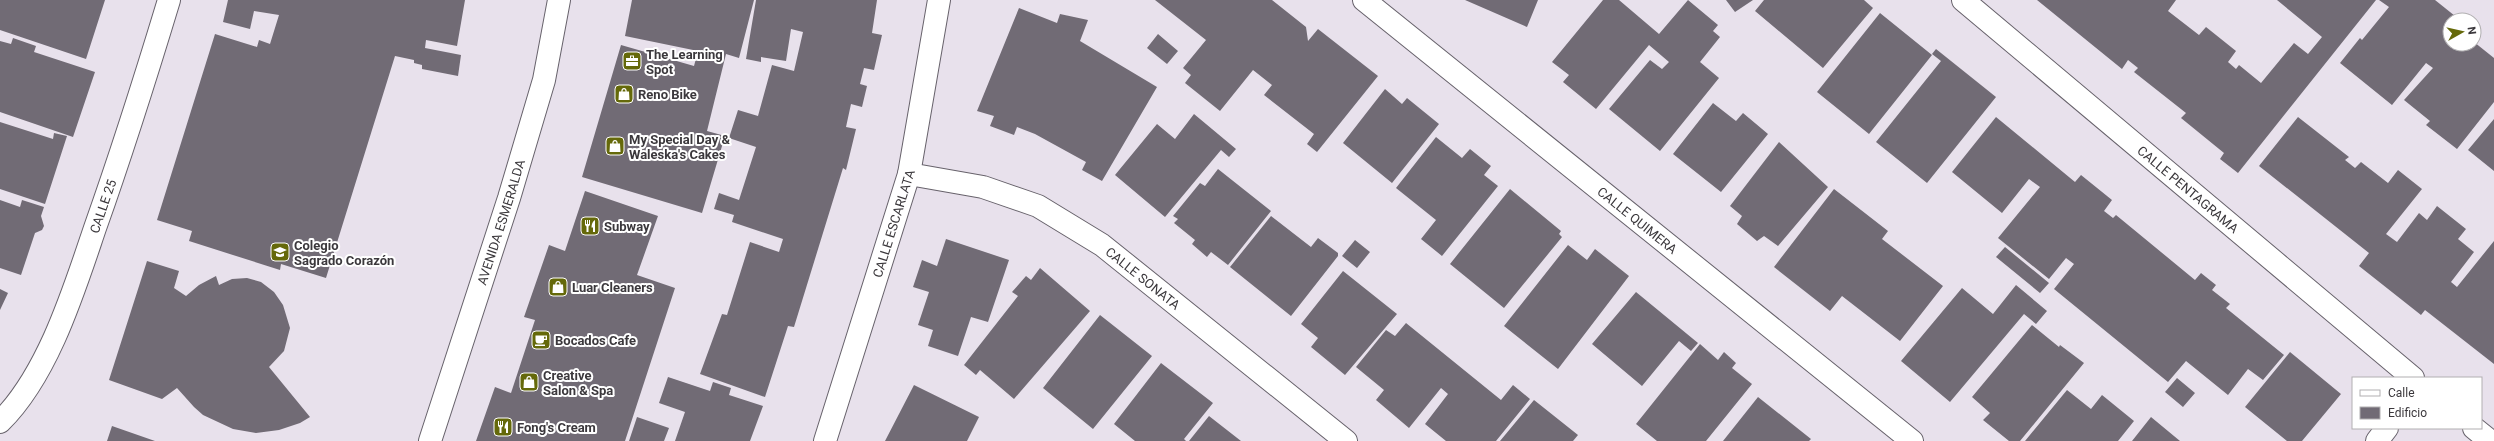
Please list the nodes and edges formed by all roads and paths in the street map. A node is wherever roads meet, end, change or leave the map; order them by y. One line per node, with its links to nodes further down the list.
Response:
1 (169, 0): 8 (street, CALLE 25)
2 (559, 0): 11 (street, AVENIDA ESMERALDA)
3 (939, 0): 6 (street, CALLE ESCARLATA)
4 (1963, 0): 7 (street, CALLE PENTAGRAMA)
5 (1366, 1): 14 (street, CALLE QUIMERA)
6 (909, 174): 12 (street, CALLE ESCARLATA); 13 (street, CALLE SONATA)
7 (2412, 377)
8 (0, 422)
9 (2386, 429): 15 (street)
10 (2475, 429): 16 (street)
11 (430, 441)
12 (825, 441)
13 (1346, 441)
14 (1912, 441)
15 (2377, 441)
16 (2490, 441)

